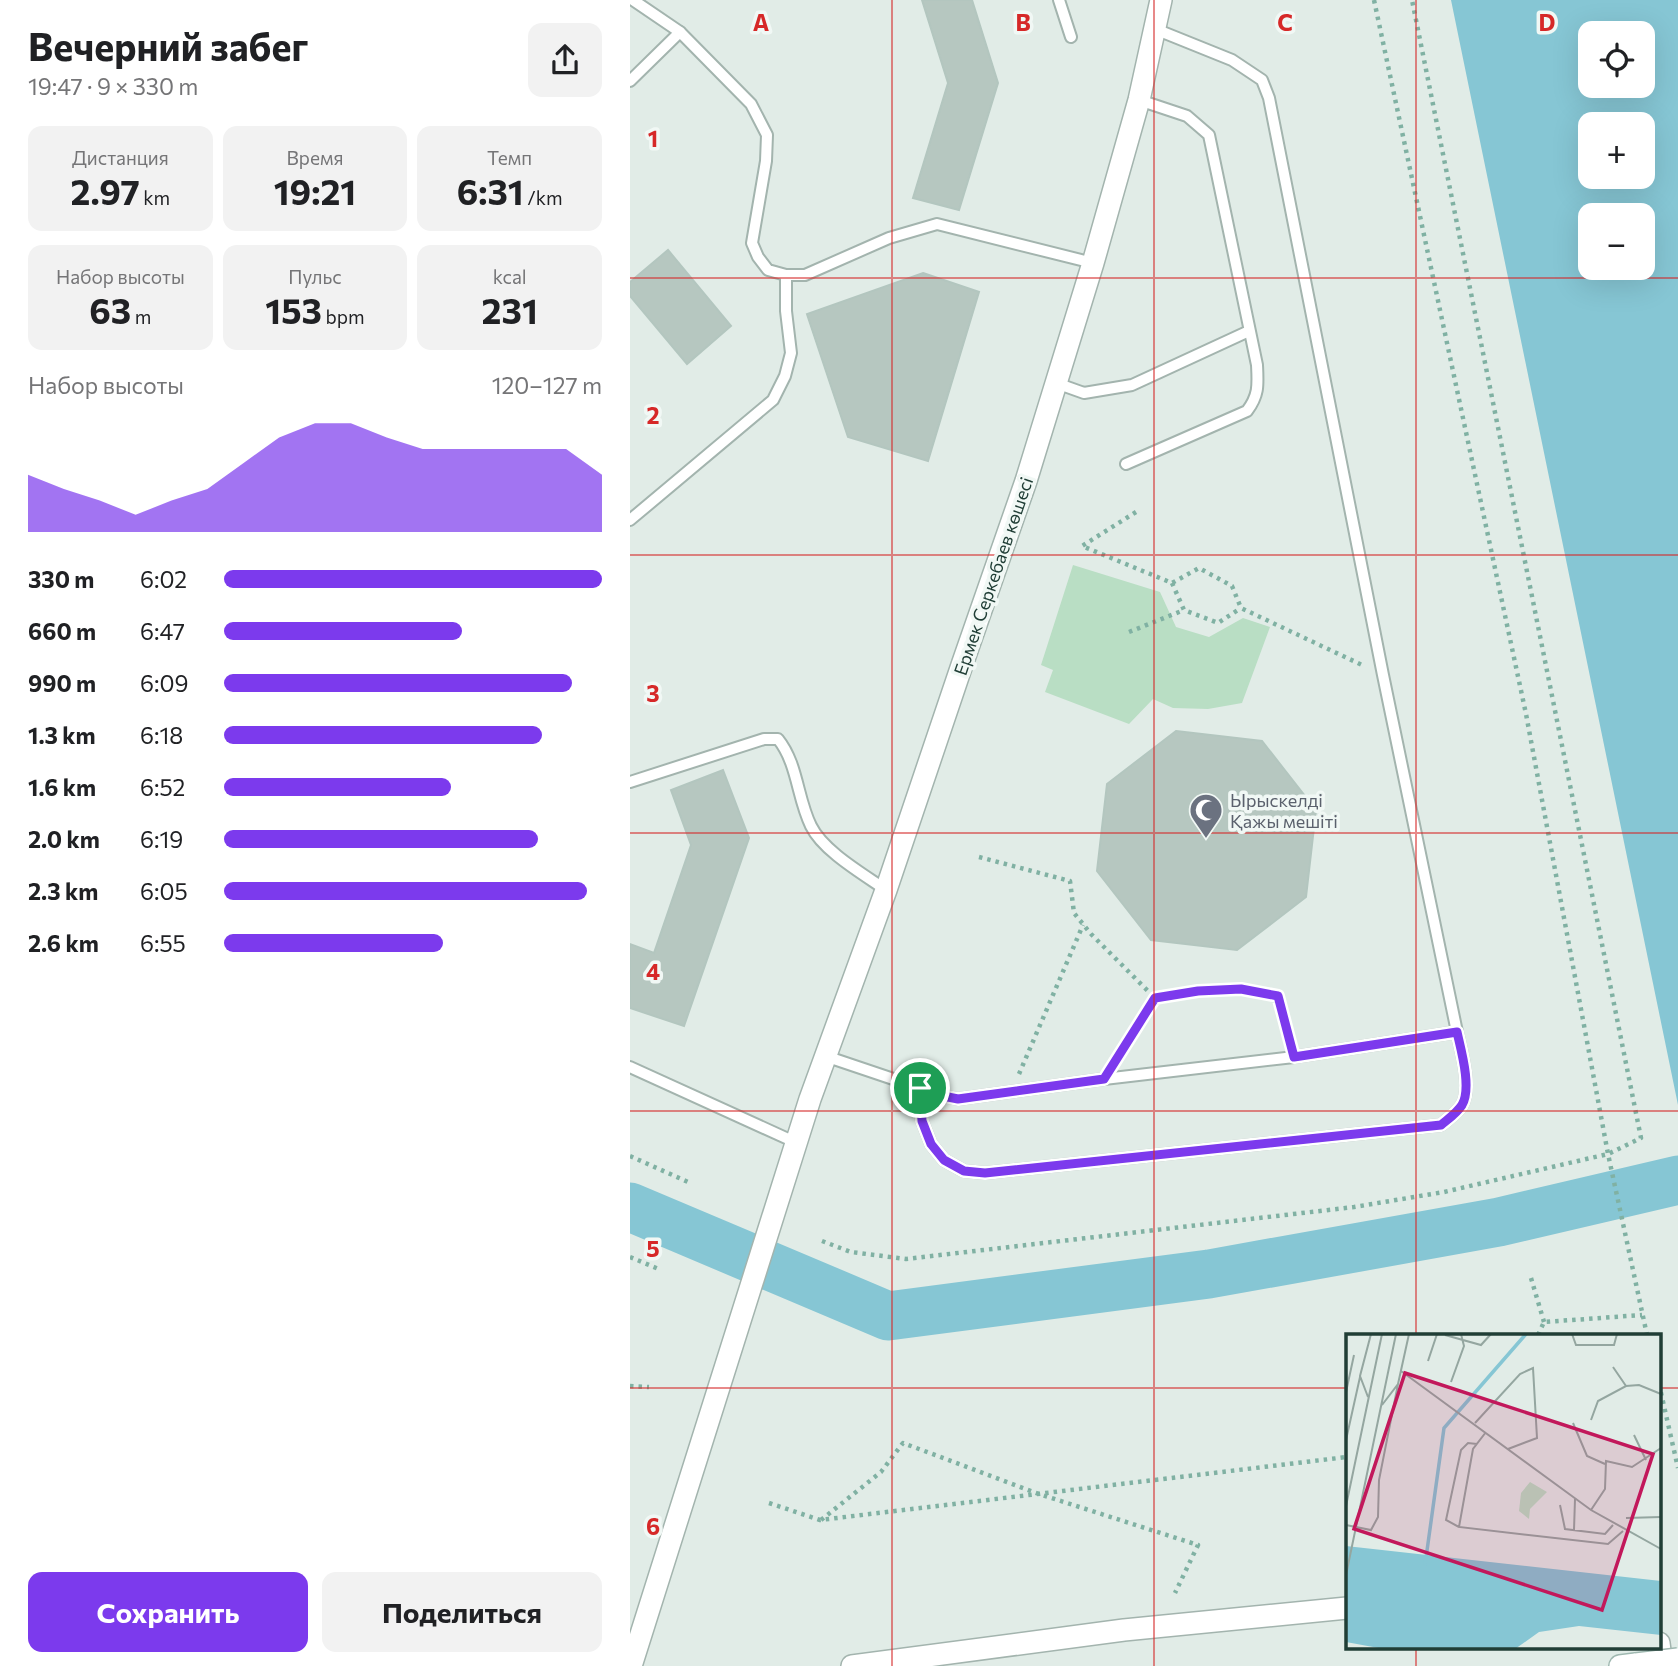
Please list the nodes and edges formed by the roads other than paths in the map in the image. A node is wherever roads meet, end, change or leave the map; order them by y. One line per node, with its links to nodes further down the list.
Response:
1 (633, 0): 5 (lane)
2 (1059, 0): 6 (lane)
3 (1160, 0): 4 (street, Ермек Серкебаев көшесі)
4 (1155, 29): 8 (street, Ермек Серкебаев көшесі); 17 (lane)
5 (680, 32): 7 (lane); 10 (lane)
6 (1071, 37)
7 (630, 81)
8 (1139, 100): 9 (street, Ермек Серкебаев көшесі); 11 (lane)
9 (1093, 264): 10 (lane); 12 (street, Ермек Серкебаев көшесі)
10 (786, 275): 14 (lane)
11 (1249, 331): 12 (lane); 13 (lane)
12 (1056, 383): 16 (street, Ермек Серкебаев көшесі)
13 (1126, 464)
14 (630, 520)
15 (630, 782): 16 (lane)
16 (886, 890): 18 (street, Ермек Серкебаев көшесі)
17 (1457, 1032): 20 (lane); 20 (lane)
18 (825, 1056): 20 (lane); 21 (street, Ермек Серкебаев көшесі)
19 (630, 1067): 21 (lane)
20 (920, 1088)
21 (797, 1143): 26 (street, Ермек Серкебаев көшесі)
22 (1346, 1608): 27 (street)
23 (1660, 1648): 28 (street)
24 (1678, 1659): 25 (street, bridge)
25 (1628, 1665)
26 (631, 1666)
27 (852, 1666)
28 (1662, 1666)

